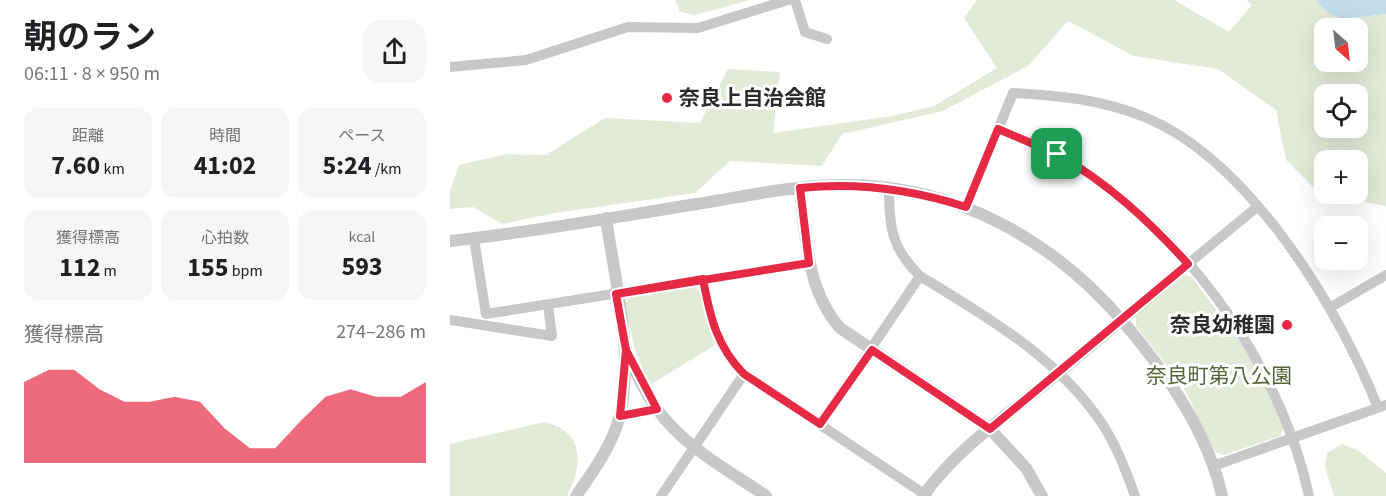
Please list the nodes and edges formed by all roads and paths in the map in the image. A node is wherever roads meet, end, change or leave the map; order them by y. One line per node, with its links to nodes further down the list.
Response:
1 (788, 0): 4 (street)
2 (795, 0): 3 (street)
3 (827, 39)
4 (450, 67)
5 (998, 129): 8 (street); 9 (street); 14 (street)
6 (800, 188): 7 (street); 10 (street); 13 (street)
7 (889, 188): 8 (street); 16 (street)
8 (966, 207): 22 (street)
9 (1257, 207): 14 (street); 20 (street)
10 (606, 219): 11 (street); 18 (street)
11 (474, 238): 12 (street); 19 (street)
12 (450, 241)
13 (809, 263): 17 (street); 24 (street)
14 (1188, 264): 22 (street); 32 (street)
15 (1386, 275): 20 (street)
16 (920, 276): 24 (street); 25 (street)
17 (703, 279): 18 (street); 26 (street)
18 (616, 294): 19 (street); 23 (street)
19 (548, 305): 21 (street)
20 (1331, 307): 27 (street)
21 (450, 320)
22 (1121, 320): 25 (street); 34 (street)
23 (626, 350): 28 (street); 29 (street)
24 (872, 350): 30 (street); 31 (street)
25 (1059, 373): 31 (street); 41 (street)
26 (744, 374): 30 (street); 33 (street)
27 (1382, 406): 32 (street)
28 (657, 409): 29 (street); 33 (street)
29 (620, 416): 37 (street)
30 (820, 424): 36 (street)
31 (990, 429): 36 (street); 40 (street)
32 (1293, 438): 34 (street); 43 (street)
33 (693, 447): 35 (street); 38 (street)
34 (1213, 466): 42 (street)
35 (750, 491): 39 (street)
36 (925, 495)
37 (576, 496)
38 (661, 496)
39 (766, 496)
40 (1042, 496)
41 (1135, 496)
42 (1222, 496)
43 (1310, 496)

